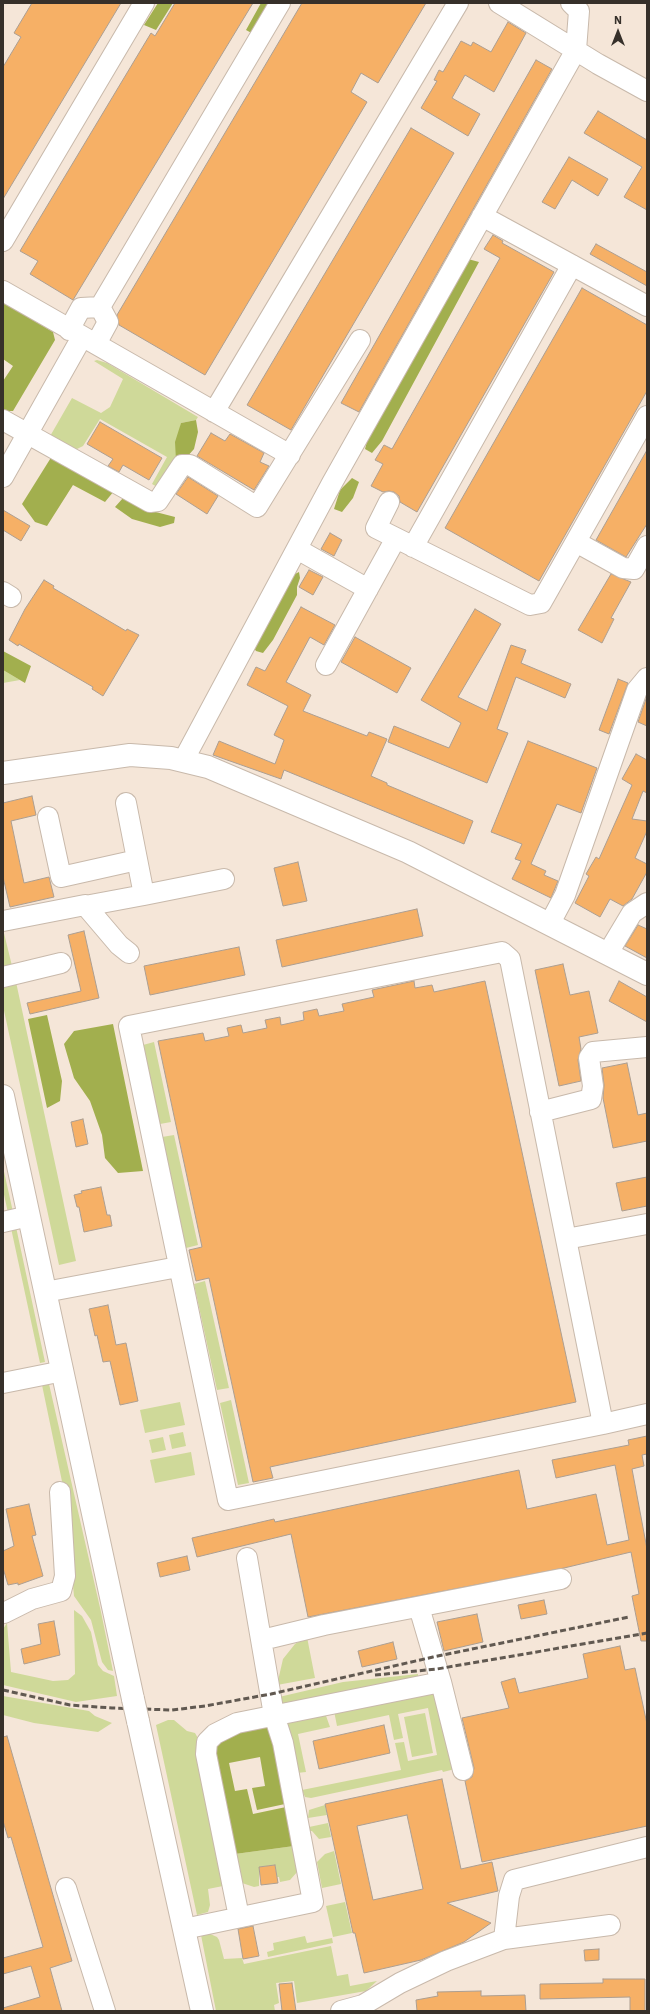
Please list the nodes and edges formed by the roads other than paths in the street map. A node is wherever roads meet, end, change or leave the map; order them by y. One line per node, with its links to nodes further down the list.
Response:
1 (144, 3): 9 (street)
2 (280, 3): 13 (street)
3 (458, 3): 16 (street)
4 (499, 3): 6 (street)
5 (579, 6): 6 (street)
6 (576, 50): 7 (street); 8 (street)
7 (647, 91)
8 (482, 216): 10 (street); 26 (street)
9 (3, 241)
10 (572, 265): 12 (street); 23 (street)
11 (3, 291): 14 (street)
12 (647, 306)
13 (100, 307): 14 (street); 14 (street)
14 (82, 337): 16 (street); 19 (street)
15 (360, 340): 20 (street)
16 (214, 412): 20 (street)
17 (3, 420): 19 (street)
18 (644, 429): 24 (street)
19 (27, 435): 20 (street); 21 (street)
20 (290, 455)
21 (3, 477)
22 (389, 502): 23 (street)
23 (404, 542): 24 (street); 27 (street)
24 (576, 542): 25 (street)
25 (647, 546)
26 (297, 549): 27 (street); 30 (street)
27 (368, 589): 28 (street)
28 (326, 665)
29 (647, 678): 40 (street)
30 (183, 761): 31 (main road); 40 (main road)
31 (3, 773)
32 (126, 803): 34 (street)
33 (48, 817): 34 (street)
34 (137, 860): 36 (street)
35 (224, 879): 36 (street)
36 (144, 895): 37 (street)
37 (85, 906): 39 (street); 41 (street)
38 (642, 913): 42 (street)
39 (3, 920)
40 (550, 923): 42 (main road)
41 (130, 953)
42 (608, 954): 44 (main road)
43 (60, 963): 45 (street)
44 (647, 974)
45 (3, 977)
46 (647, 1047): 48 (street)
47 (3, 1096): 49 (main road)
48 (540, 1112): 52 (street); 53 (street)
49 (29, 1216): 50 (street); 54 (main road)
50 (3, 1222)
51 (647, 1224): 52 (street)
52 (566, 1239): 58 (street)
53 (178, 1267): 54 (street); 58 (street)
54 (45, 1292): 55 (main road)
55 (63, 1371): 56 (street); 72 (main road, bridge)
56 (3, 1383)
57 (647, 1414): 58 (street)
58 (602, 1424)
59 (60, 1492): 63 (street)
60 (248, 1558): 64 (street)
61 (561, 1579): 62 (street)
62 (419, 1607): 64 (street); 65 (street)
63 (4, 1613)
64 (262, 1640): 66 (street)
65 (441, 1682): 66 (street); 67 (street)
66 (274, 1715): 70 (street); 70 (street)
67 (463, 1770)
68 (647, 1846): 73 (street)
69 (66, 1888): 74 (street)
70 (239, 1918): 72 (street)
71 (610, 1925): 73 (street)
72 (184, 1929): 75 (main road)
73 (504, 1939): 76 (street)
74 (105, 2011)
75 (202, 2011)
76 (341, 2011)

